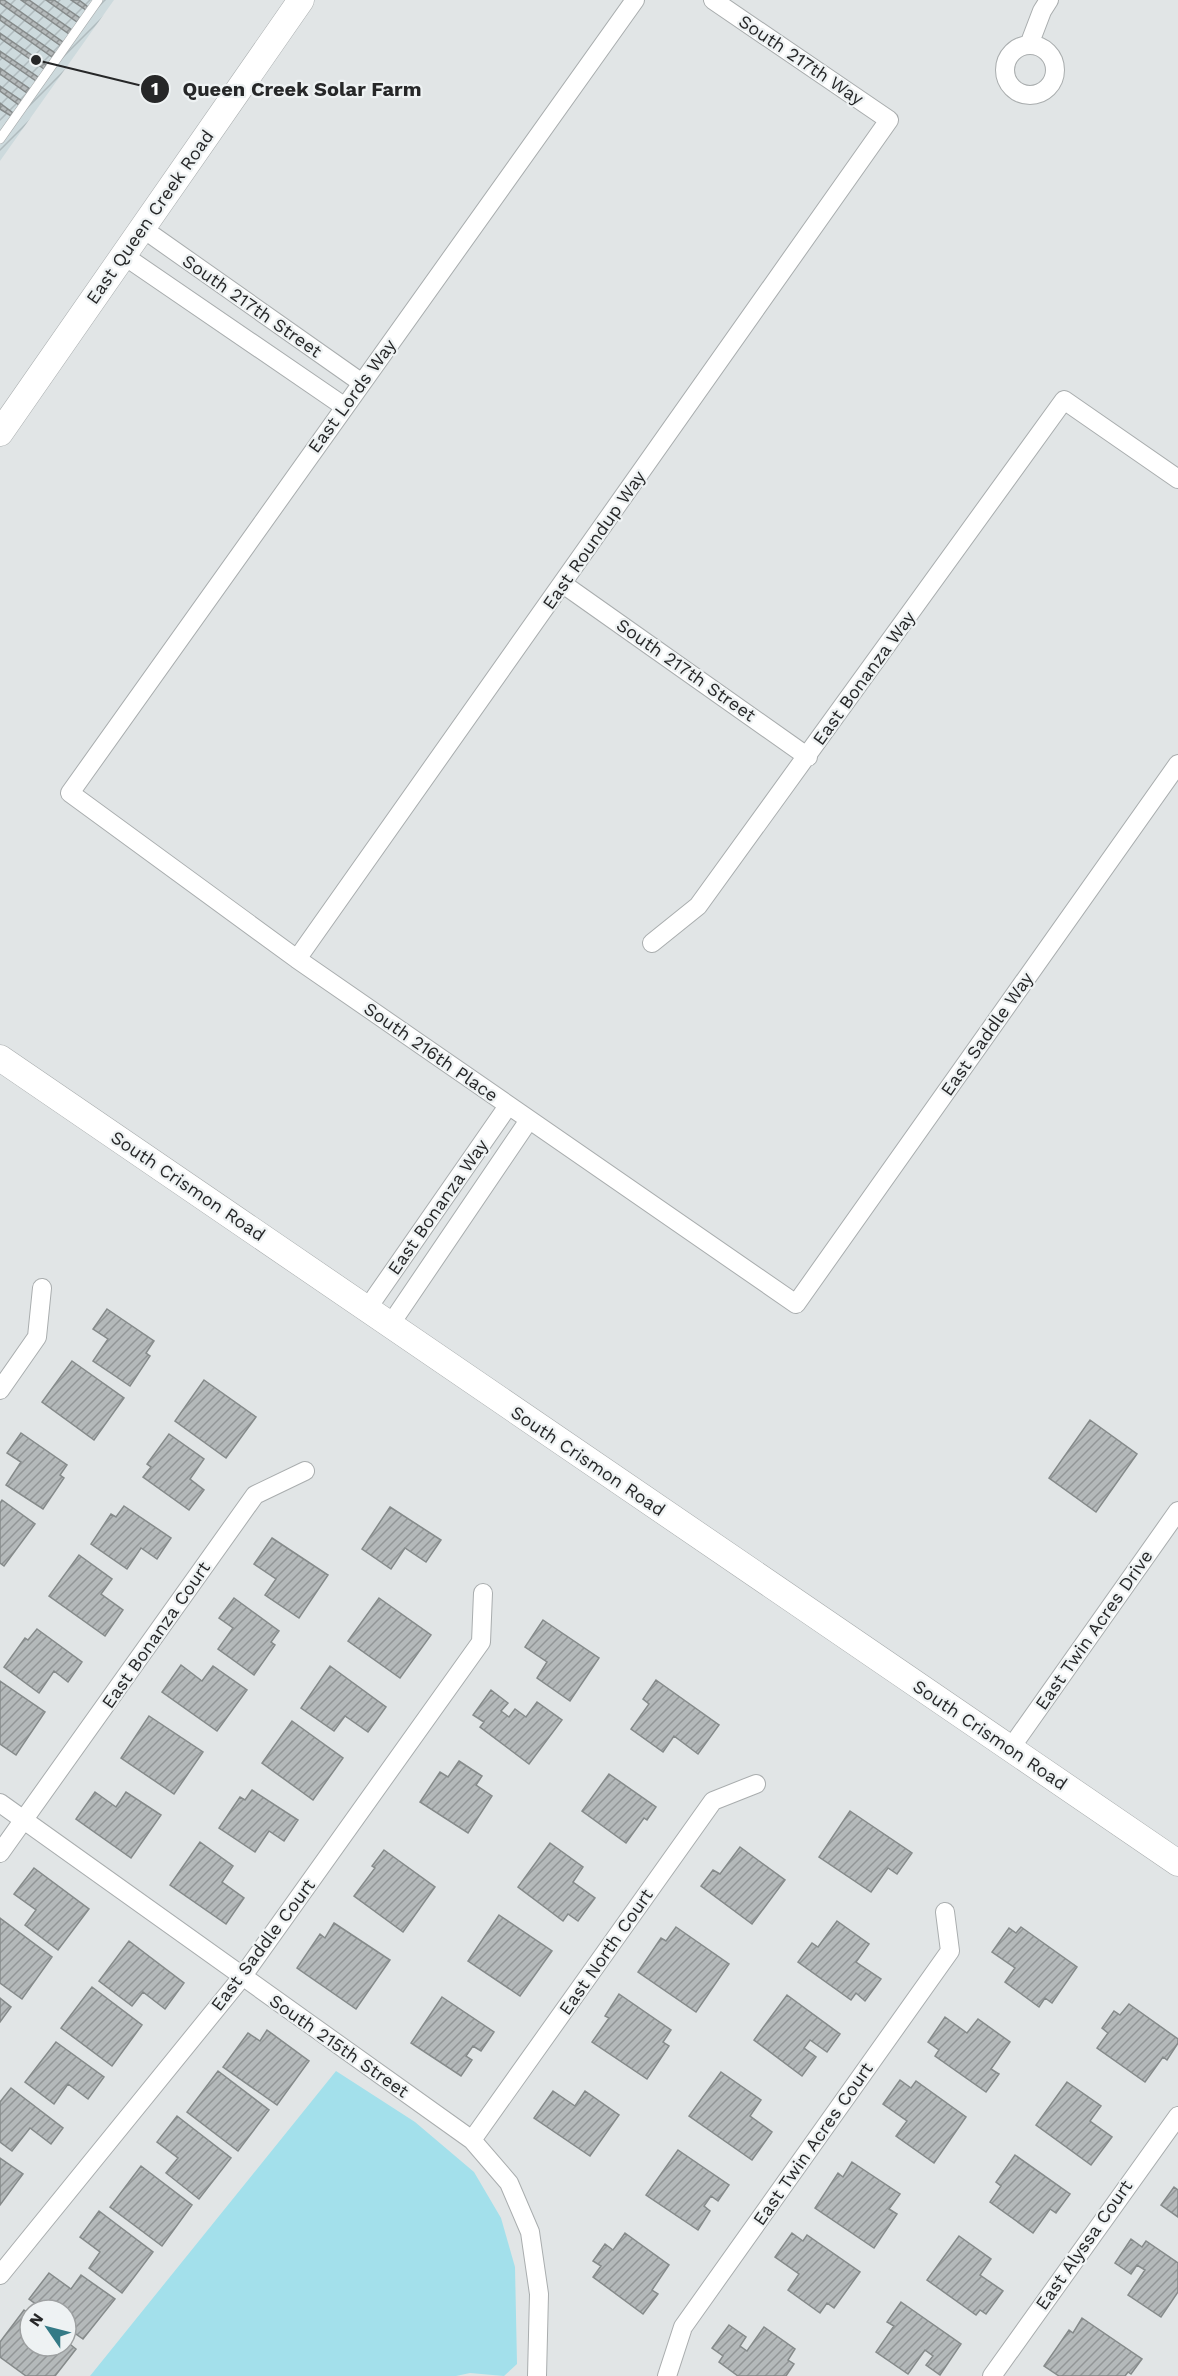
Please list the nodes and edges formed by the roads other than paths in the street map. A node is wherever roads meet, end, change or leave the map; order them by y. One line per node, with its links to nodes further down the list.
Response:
1 (98, 0): 8 (lane)
2 (301, 0): 9 (street, East Queen Creek Road)
3 (635, 0): 11 (street, East Lords Way)
4 (713, 0): 7 (street, South 217th Way)
5 (1049, 0): 6 (street)
6 (1029, 45)
7 (889, 120): 15 (street, East Roundup Way)
8 (0, 139)
9 (142, 228): 10 (street, East Queen Creek Road); 11 (street, South 217th Street)
10 (123, 255): 12 (street, South 217th Street); 13 (street, East Queen Creek Road)
11 (362, 383): 12 (street, East Lords Way)
12 (345, 407): 18 (street, East Lords Way)
13 (0, 434)
14 (1178, 479): 16 (street, East Bonanza Way)
15 (563, 584): 16 (street, South 217th Street); 20 (street, East Roundup Way)
16 (808, 757): 19 (street, East Bonanza Way)
17 (1178, 764): 25 (street, East Saddle Way)
18 (70, 793): 20 (street, South 216th Place)
19 (652, 943)
20 (297, 959): 22 (street, South 216th Place)
21 (0, 1058): 26 (street, South Crismon Road)
22 (508, 1106): 23 (street, South 216th Place); 26 (street, East Bonanza Way)
23 (529, 1120): 25 (street, South 216th Place); 27 (street, East Bonanza Way)
24 (42, 1288): 28 (street)
25 (796, 1304)
26 (367, 1309): 27 (street, South Crismon Road)
27 (390, 1325): 32 (street, South Crismon Road)
28 (0, 1390)
29 (305, 1471): 35 (street, East Bonanza Court)
30 (1178, 1510): 32 (street, East Twin Acres Drive)
31 (483, 1593): 39 (street, East Saddle Court)
32 (1010, 1749): 37 (street, South Crismon Road)
33 (756, 1784): 41 (street, East North Court)
34 (0, 1803): 35 (street, South 215th Street)
35 (25, 1821): 36 (street); 39 (street, South 215th Street)
36 (0, 1853)
37 (1178, 1863)
38 (945, 1912): 44 (street, East Twin Acres Court)
39 (242, 1977): 41 (street, South 215th Street); 42 (street, East Saddle Court)
40 (1178, 2116): 45 (street, East Alyssa Court)
41 (472, 2140): 43 (street, South 215th Street)
42 (0, 2274)
43 (537, 2376)
44 (667, 2376)
45 (992, 2376)

